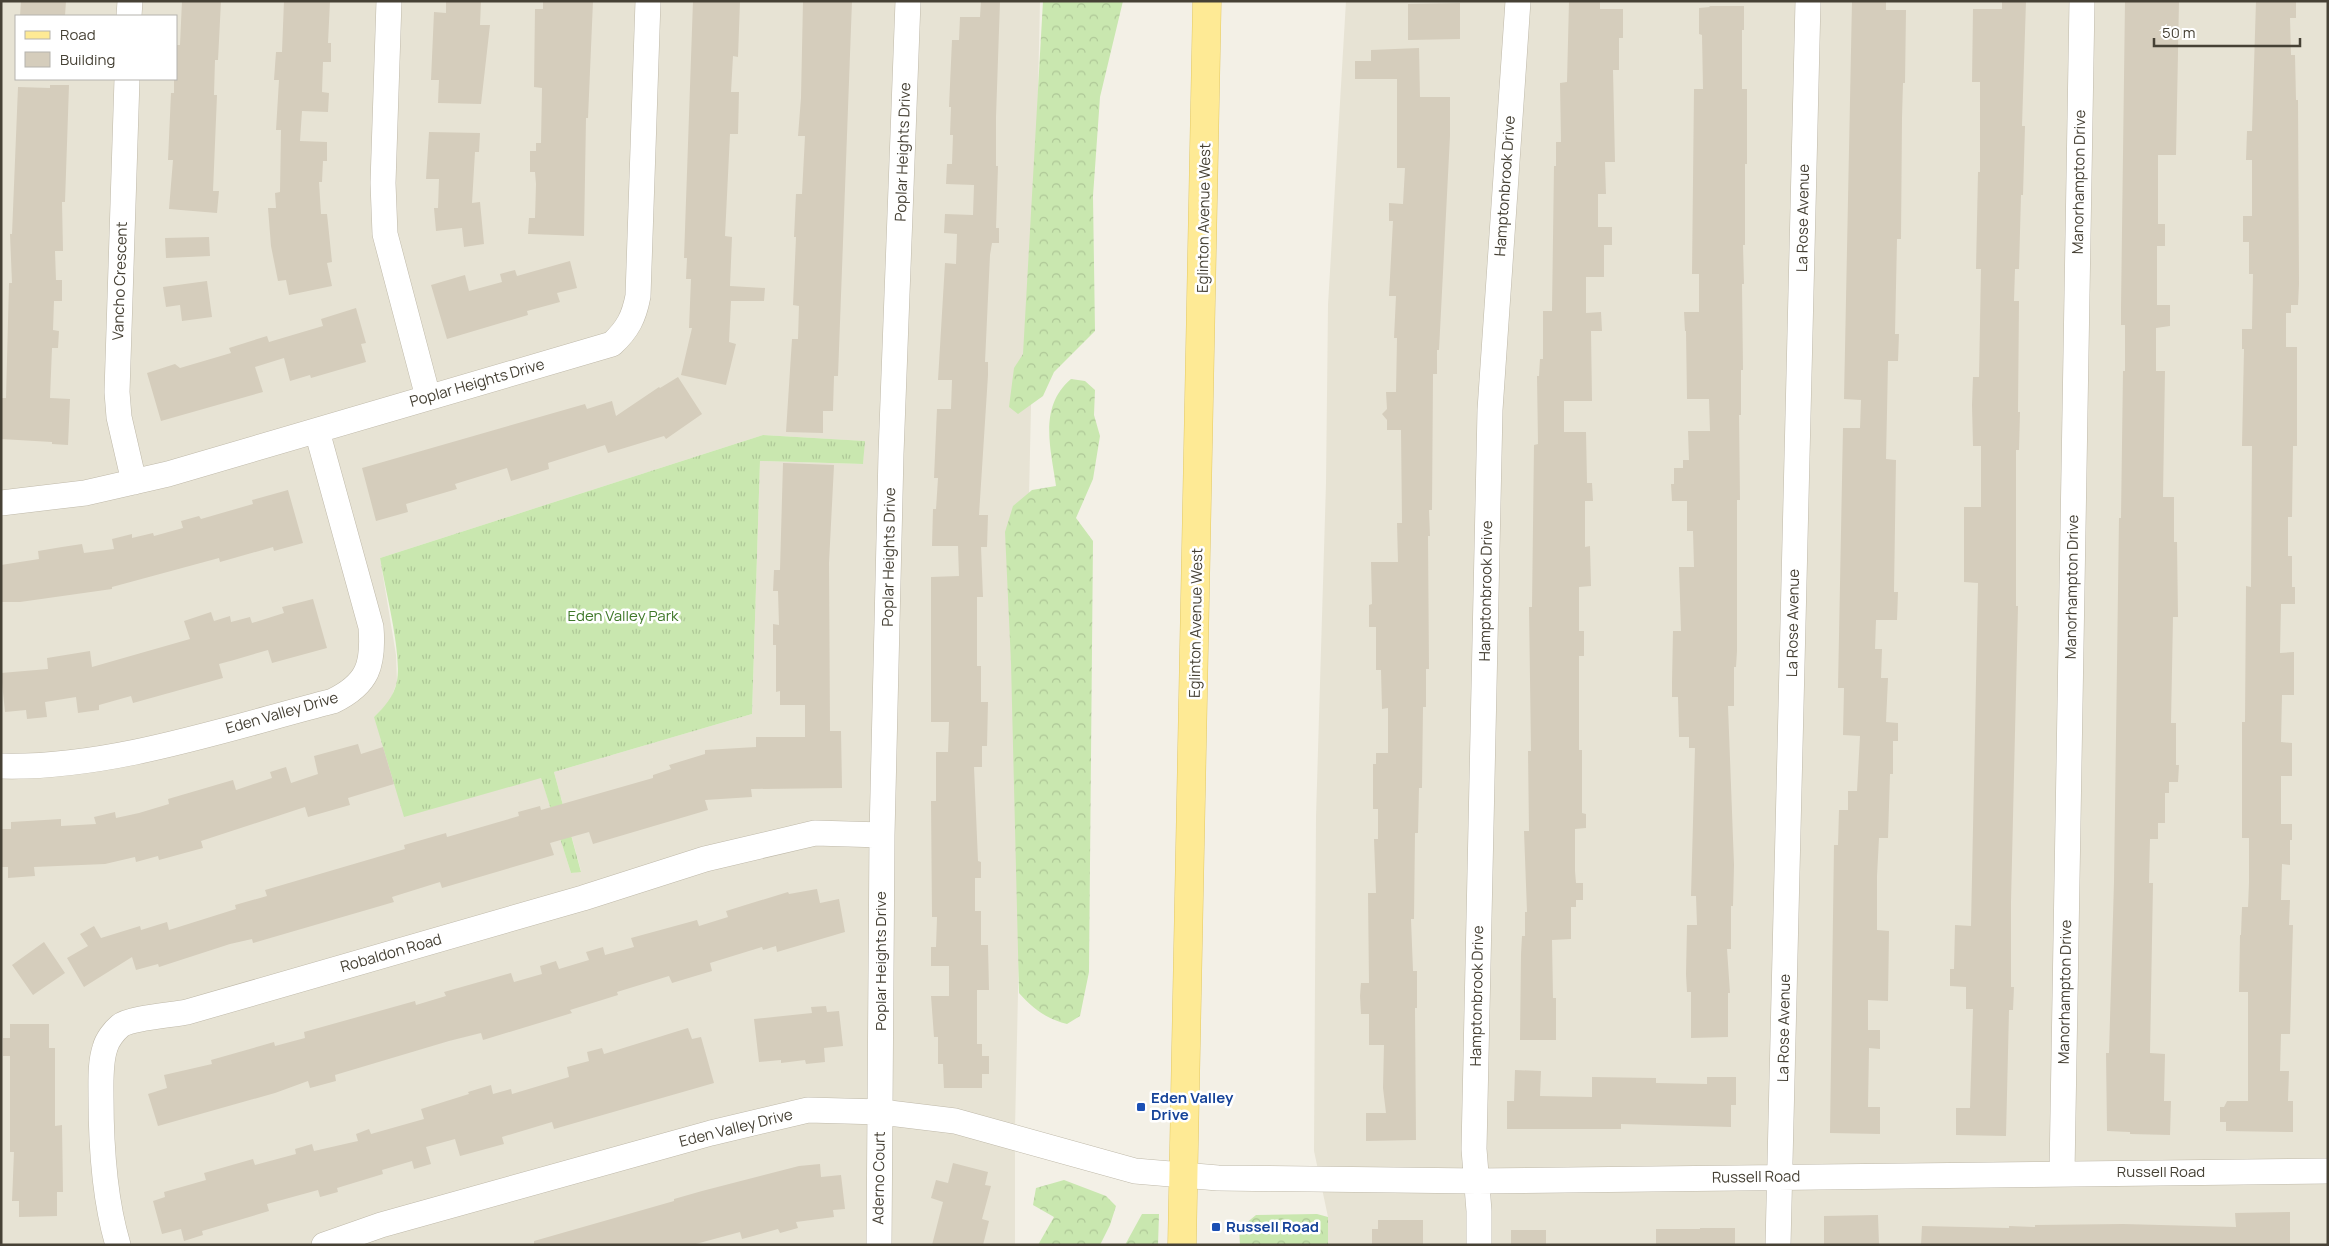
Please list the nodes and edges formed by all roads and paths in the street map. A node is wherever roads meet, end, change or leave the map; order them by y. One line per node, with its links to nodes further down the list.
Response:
1 (130, 1): 9 (street)
2 (389, 1): 11 (street)
3 (648, 1): 11 (street, Poplar Heights Drive)
4 (908, 1): 16 (street, Poplar Heights Drive)
5 (1207, 1): 20 (main road, Eglinton Avenue West)
6 (1518, 1): 22 (street, Hamptonbrook Drive)
7 (1808, 1): 21 (street, La Rose Avenue)
8 (2082, 1): 19 (street, Manorhampton Drive)
9 (129, 15)
10 (127, 80): 13 (street, Vancho Crescent)
11 (428, 397): 12 (street, Poplar Heights Drive)
12 (317, 431): 13 (street, Poplar Heights Drive); 15 (street, Eden Valley Drive)
13 (134, 482): 14 (street, Poplar Heights Drive)
14 (1, 503)
15 (1, 766)
16 (882, 835): 17 (street, Poplar Heights Drive); 23 (street, Robaldon Road)
17 (881, 1112): 20 (street, Eden Valley Drive); 24 (street, Eden Valley Drive); 25 (street, Aderno Court)
18 (2328, 1171): 19 (street, Russell Road)
19 (2062, 1173): 21 (street, Russell Road)
20 (1184, 1176): 22 (street, Russell Road); 26 (main road, Eglinton Avenue West)
21 (1780, 1177): 22 (street, Russell Road); 28 (street, La Rose Avenue)
22 (1477, 1181): 27 (street, Hamptonbrook Drive)
23 (118, 1245)
24 (324, 1245)
25 (879, 1245)
26 (1182, 1245)
27 (1479, 1245)
28 (1778, 1245)

